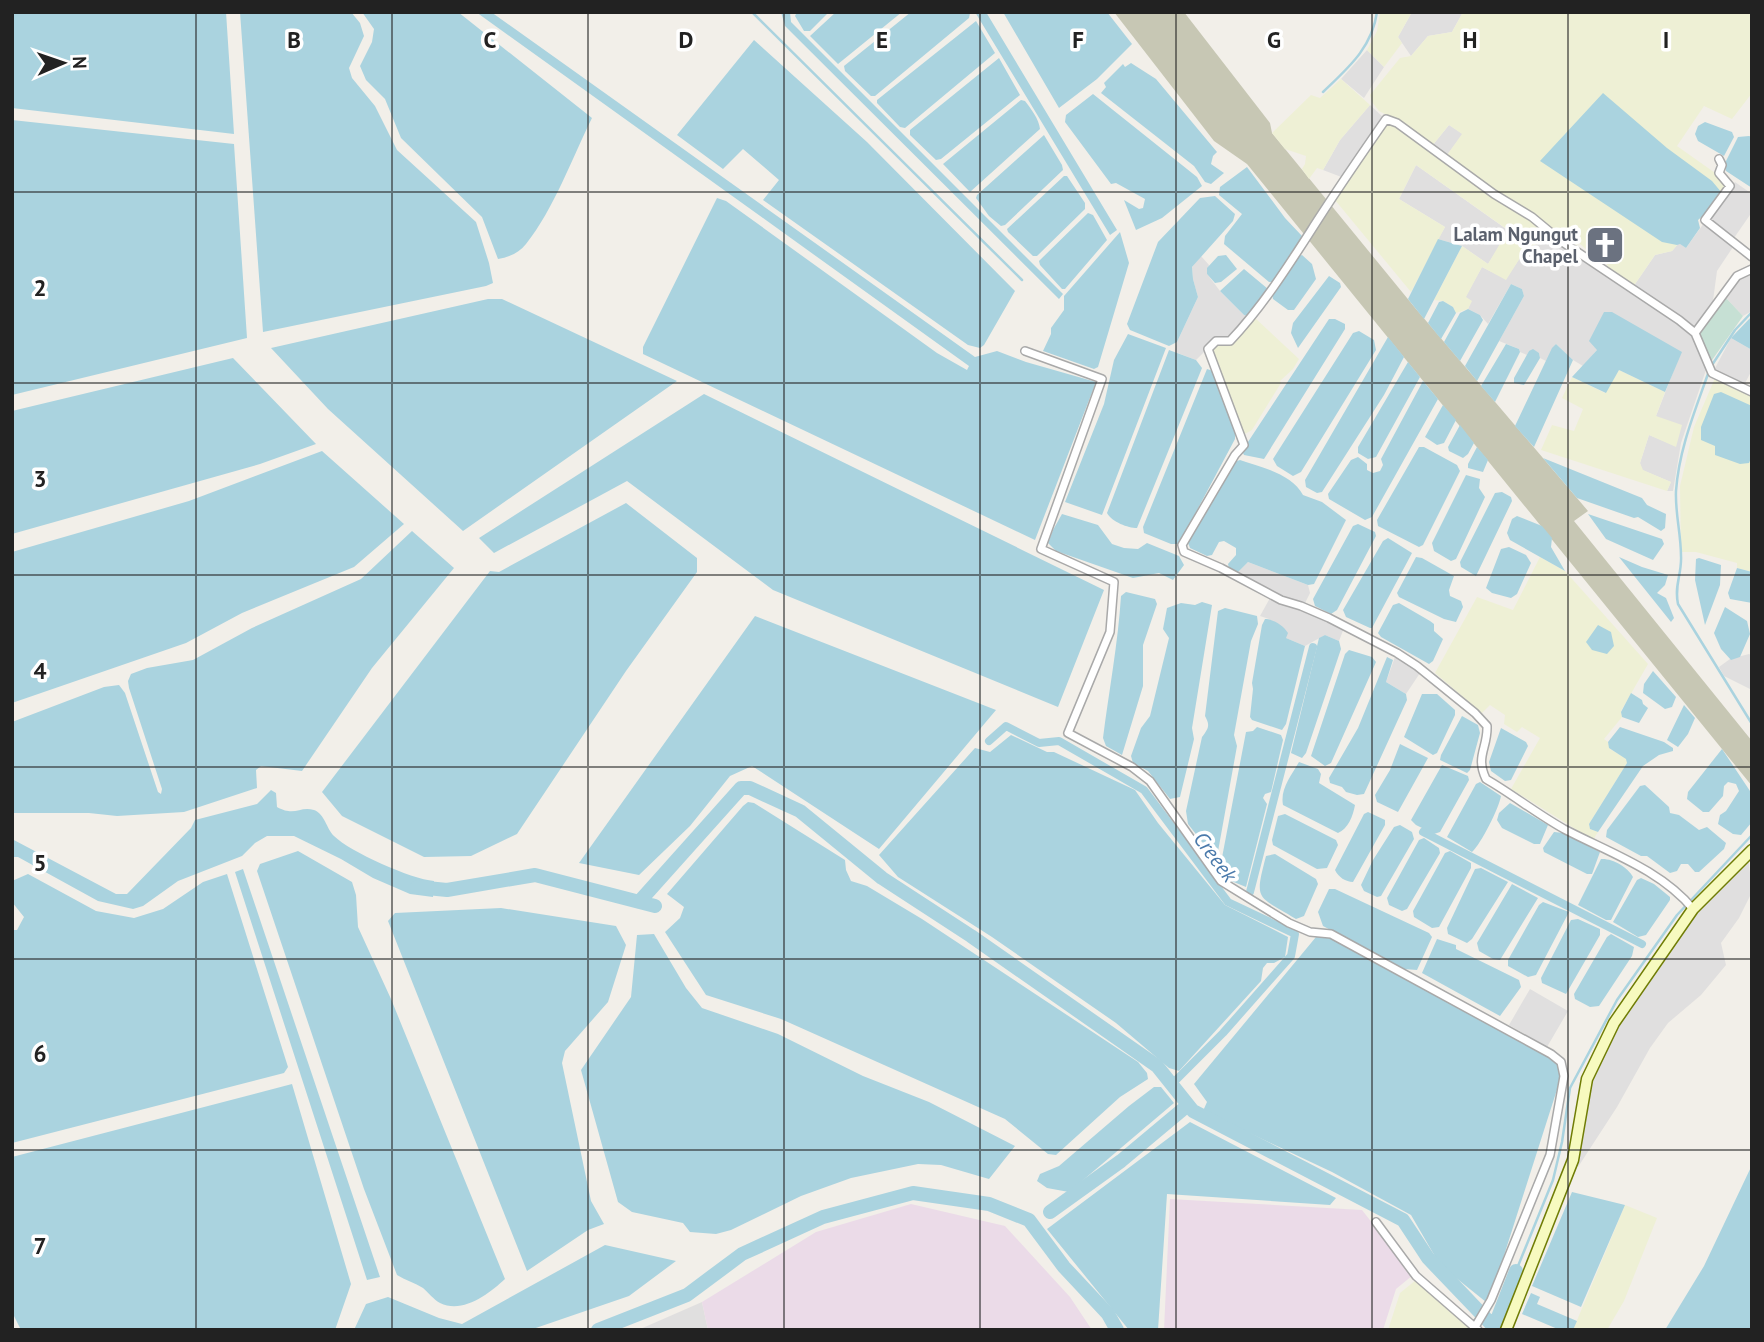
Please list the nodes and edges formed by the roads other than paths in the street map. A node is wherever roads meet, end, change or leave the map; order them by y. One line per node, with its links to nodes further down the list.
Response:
1 (1719, 159): 2 (street)
2 (1752, 257)
3 (1752, 269): 4 (street)
4 (1695, 332): 6 (street); 8 (street)
5 (1025, 351): 10 (street)
6 (1752, 392)
7 (1752, 850): 8 (street)
8 (1690, 905): 11 (street)
9 (1376, 1222): 10 (street)
10 (1476, 1328)
11 (1506, 1330)

